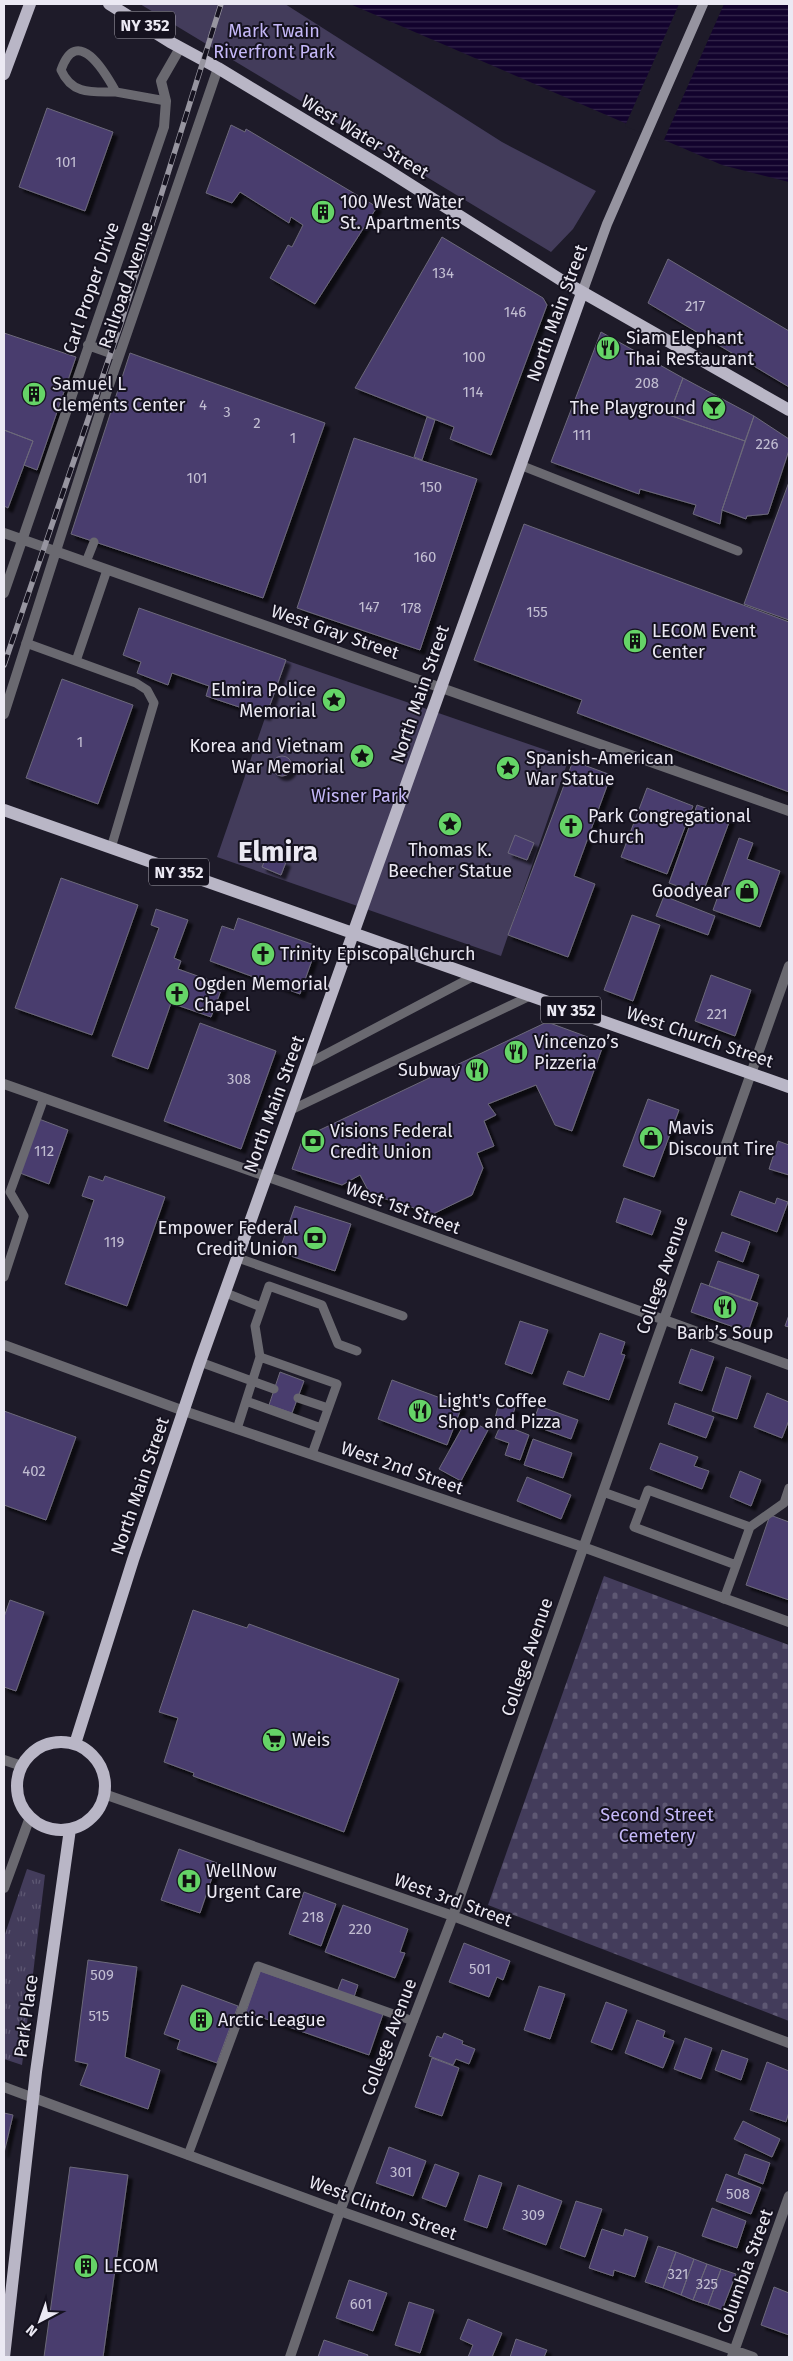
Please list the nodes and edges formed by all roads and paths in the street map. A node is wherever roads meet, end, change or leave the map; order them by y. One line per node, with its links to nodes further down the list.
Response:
1 (30, 4): 6 (main road)
2 (109, 4): 4 (main road, NY 352)
3 (703, 4): 9 (main road, North Main Street)
4 (180, 48): 5 (main road, West Water Street / NY 352); 8 (street, Carl Proper Drive)
5 (218, 68): 9 (main road, West Water Street / NY 352); 11 (street, Railroad Avenue)
6 (4, 74)
7 (116, 92): 7 (lane); 8 (lane)
8 (166, 101): 10 (street, Carl Proper Drive)
9 (582, 292): 12 (main road, West Water Street / NY 352); 13 (main road, North Main Street)
10 (88, 346): 11 (street); 15 (street, Carl Proper Drive)
11 (119, 356): 18 (street, Railroad Avenue)
12 (789, 410)
13 (520, 465): 17 (lane); 24 (main road, North Main Street)
14 (4, 533): 15 (street, West Gray Street)
15 (21, 540): 18 (street, West Gray Street); 21 (street)
16 (94, 542): 19 (lane)
17 (738, 550)
18 (54, 551): 19 (street, West Gray Street); 22 (street, Railroad Avenue)
19 (86, 562): 20 (street, West Gray Street)
20 (107, 570): 23 (lane); 24 (street, West Gray Street)
21 (4, 592)
22 (26, 643): 23 (lane); 25 (street, Railroad Avenue)
23 (76, 661): 28 (lane)
24 (441, 687): 27 (street, West Gray Street); 29 (main road, North Main Street)
25 (4, 714)
26 (4, 810): 28 (main road, West Church Street / NY 352)
27 (789, 810)
28 (110, 848): 29 (main road, West Church Street / NY 352)
29 (353, 934): 31 (main road, West Church Street / NY 352); 33 (main road, North Main Street)
30 (789, 966): 34 (street, College Avenue)
31 (474, 976): 32 (main road, West Church Street / NY 352); 33 (lane)
32 (530, 996): 34 (main road, West Church Street / NY 352); 38 (lane)
33 (307, 1064): 38 (main road, North Main Street)
34 (751, 1073): 36 (main road, West Church Street / NY 352); 45 (street, College Avenue)
35 (4, 1084): 37 (street, West 1st Street)
36 (789, 1087)
37 (44, 1098): 39 (street, West 1st Street); 41 (lane)
38 (291, 1110): 39 (main road, North Main Street)
39 (267, 1176): 40 (main road, North Main Street); 45 (street, West 1st Street)
40 (238, 1258): 42 (main road, North Main Street); 44 (lane)
41 (4, 1277)
42 (226, 1293): 43 (lane); 49 (main road, North Main Street)
43 (261, 1307): 47 (lane); 48 (lane)
44 (403, 1316)
45 (664, 1320): 50 (street, West 1st Street); 61 (street, College Avenue)
46 (4, 1345): 56 (street, West 2nd Street)
47 (357, 1351)
48 (260, 1357): 51 (lane); 55 (lane)
49 (200, 1362): 51 (lane); 56 (main road, North Main Street)
50 (789, 1365)
51 (252, 1381): 52 (lane); 54 (lane)
52 (274, 1390)
53 (298, 1398): 55 (lane)
54 (246, 1401): 57 (lane); 58 (lane)
55 (328, 1408): 57 (lane)
56 (184, 1411): 58 (street, West 2nd Street); 68 (main road, North Main Street)
57 (321, 1428): 59 (lane)
58 (237, 1429): 59 (street, West 2nd Street)
59 (312, 1454): 64 (street, West 2nd Street)
60 (789, 1488): 63 (lane)
61 (603, 1492): 62 (lane); 64 (street, College Avenue)
62 (642, 1506): 63 (lane); 65 (lane)
63 (750, 1528): 65 (lane)
64 (584, 1547): 66 (street, West 2nd Street); 75 (street, College Avenue)
65 (736, 1565): 66 (lane)
66 (724, 1599): 67 (street, West 2nd Street)
67 (789, 1622)
68 (75, 1744): 70 (main road); 71 (main road)
69 (4, 1760): 70 (street)
70 (22, 1766): 72 (main road)
71 (104, 1794): 73 (main road); 75 (street, West 3rd Street)
72 (30, 1816): 73 (main road); 74 (street)
73 (70, 1829): 79 (main road, Park Place)
74 (4, 1888)
75 (453, 1916): 76 (street, College Avenue); 77 (street, West 3rd Street)
76 (413, 2021): 80 (lane); 82 (street, College Avenue)
77 (789, 2042)
78 (4, 2087): 79 (street, West Clinton Street)
79 (34, 2098): 80 (street, West Clinton Street); 84 (main road, Park Place)
80 (188, 2155): 82 (street, West Clinton Street)
81 (789, 2199): 83 (street, Columbia Street)
82 (340, 2210): 83 (street, West Clinton Street); 85 (street, College Avenue)
83 (733, 2354): 86 (street, West Clinton Street)
84 (4, 2357)
85 (290, 2357)
86 (753, 2357)

